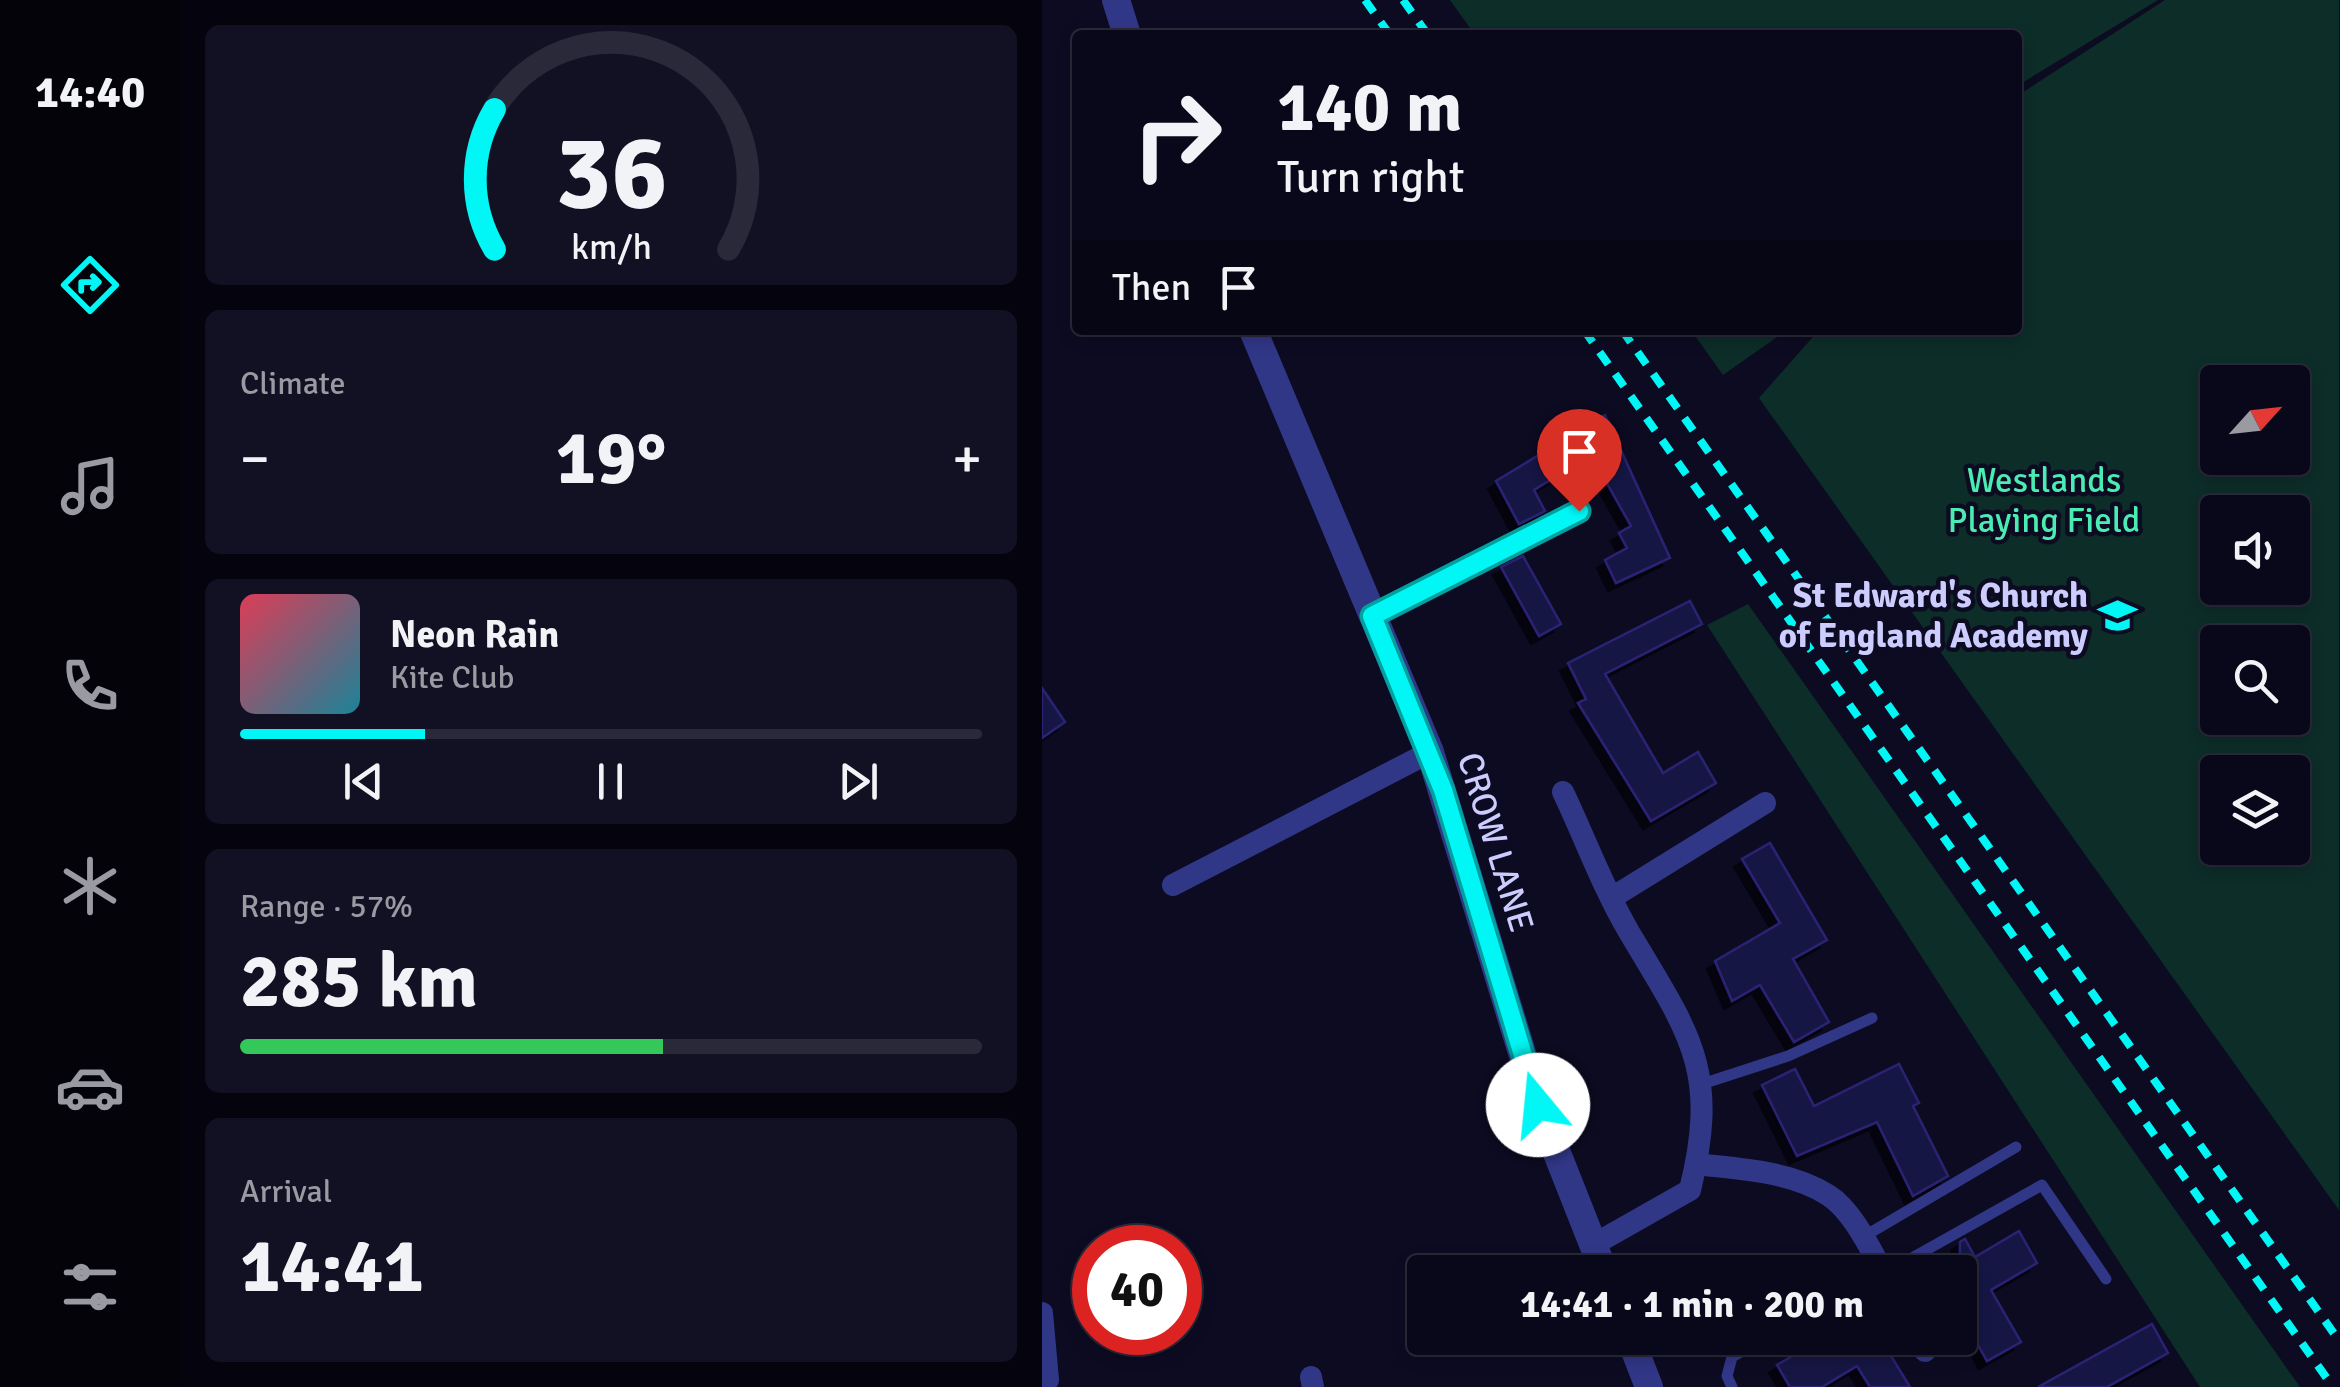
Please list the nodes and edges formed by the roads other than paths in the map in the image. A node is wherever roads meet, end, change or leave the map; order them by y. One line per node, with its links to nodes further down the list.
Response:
1 (1116, 0): 2 (street)
2 (1125, 30)
3 (1256, 335): 5 (street, CROW LANE)
4 (1579, 511): 5 (street)
5 (1372, 616): 6 (street, CROW LANE)
6 (1430, 752): 9 (street); 16 (street, CROW LANE)
7 (1563, 792): 10 (street)
8 (1765, 803): 10 (street)
9 (1173, 886)
10 (1612, 897): 12 (street)
11 (1872, 1018): 12 (lane)
12 (1702, 1084): 14 (street)
13 (2016, 1146): 15 (lane)
14 (1696, 1164): 15 (street); 16 (street)
15 (1863, 1237): 18 (street)
16 (1593, 1245): 17 (street, CROW LANE)
17 (1597, 1255)
18 (1873, 1255)
19 (1913, 1255): 20 (lane)
20 (2106, 1279)
21 (1042, 1313): 24 (street)
22 (1637, 1355): 25 (street)
23 (1735, 1355): 26 (lane)
24 (1048, 1380)
25 (1649, 1387)
26 (1732, 1387)

